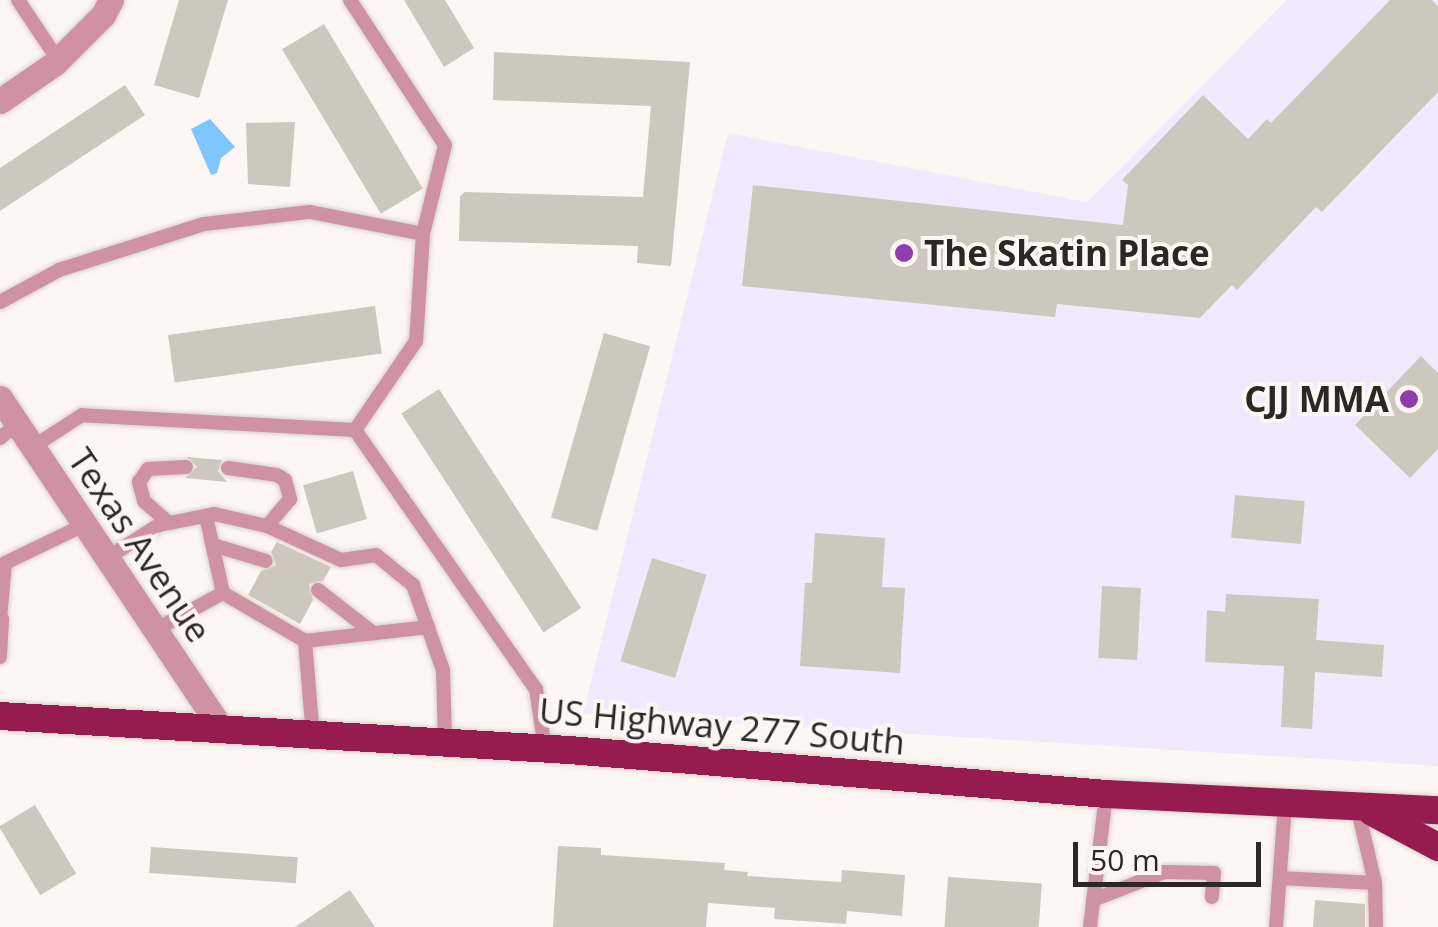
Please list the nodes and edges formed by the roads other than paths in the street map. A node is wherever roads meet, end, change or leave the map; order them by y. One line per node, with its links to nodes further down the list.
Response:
1 (18, 0): 4 (lane)
2 (111, 0): 4 (street)
3 (350, 0): 6 (lane)
4 (58, 60): 5 (street)
5 (0, 100)
6 (423, 234): 7 (lane); 9 (lane)
7 (0, 302)
8 (0, 398): 10 (street, Texas Avenue)
9 (355, 430): 11 (lane); 34 (lane)
10 (9, 431): 11 (street, Texas Avenue)
11 (33, 447): 16 (street, Texas Avenue)
12 (186, 467): 15 (lane)
13 (228, 468): 17 (lane)
14 (206, 516): 15 (lane); 17 (lane); 18 (lane)
15 (170, 523): 20 (lane)
16 (84, 525): 19 (lane); 20 (street, Texas Avenue)
17 (267, 526): 25 (lane)
18 (212, 546): 21 (lane); 23 (lane)
19 (3, 558): 24 (lane)
20 (106, 558): 26 (street, Texas Avenue)
21 (266, 560)
22 (318, 590): 27 (lane)
23 (223, 593): 26 (lane); 28 (lane)
24 (1, 619): 29 (lane)
25 (428, 627): 27 (lane); 33 (lane)
26 (155, 630): 31 (street, Texas Avenue)
27 (372, 633): 28 (lane)
28 (305, 641): 32 (lane)
29 (0, 657)
30 (0, 716): 31 (highway, US Highway 277 South)
31 (222, 730): 32 (highway, US Highway 277 South)
32 (313, 736): 33 (highway, US Highway 277 South)
33 (445, 743): 34 (highway, US Highway 277 South)
34 (545, 749): 35 (highway, US Highway 277 South)
35 (1106, 794): 36 (highway, US Highway 277 South); 43 (lane)
36 (1285, 803): 38 (highway, US Highway 277 South); 40 (lane)
37 (1430, 805): 38 (highway, US Highway 277 South)
38 (1359, 806): 39 (highway); 41 (lane)
39 (1438, 847)
40 (1280, 878): 41 (lane); 45 (lane)
41 (1374, 883): 46 (lane)
42 (1212, 897): 43 (lane)
43 (1093, 900): 44 (lane)
44 (1090, 927)
45 (1276, 927)
46 (1376, 927)

